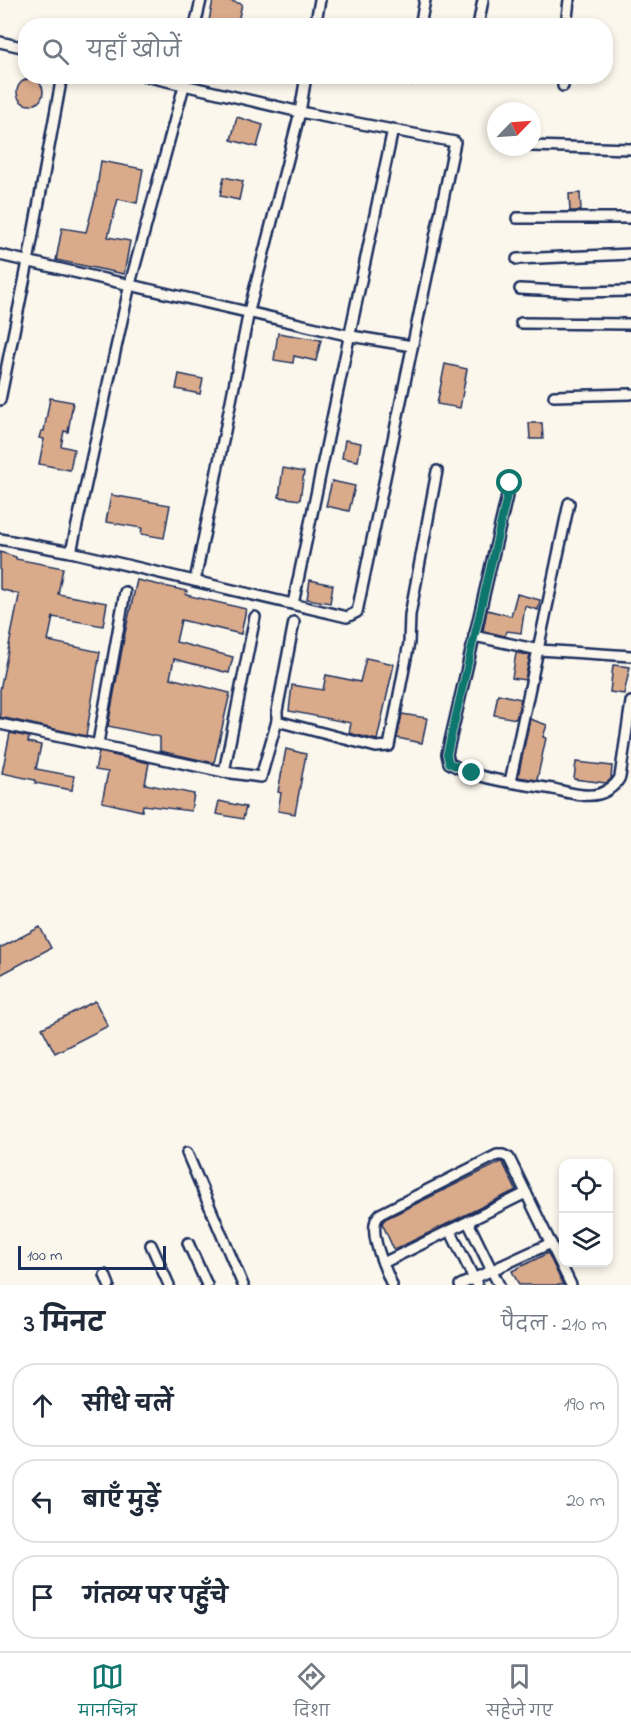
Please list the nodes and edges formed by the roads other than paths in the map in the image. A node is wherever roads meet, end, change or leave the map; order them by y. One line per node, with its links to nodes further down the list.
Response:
1 (201, 0): 6 (street)
2 (320, 0): 7 (street)
3 (425, 0): 8 (street)
4 (483, 0): 9 (street)
5 (569, 0): 10 (street)
6 (197, 18)
7 (317, 18)
8 (422, 18)
9 (480, 18)
10 (567, 18)
11 (0, 42): 12 (street)
12 (18, 46)
13 (61, 84): 26 (street)
14 (176, 84): 16 (street)
15 (305, 84): 17 (street)
16 (184, 86): 17 (street); 27 (street)
17 (300, 112): 18 (street); 30 (street)
18 (393, 129): 33 (street); 34 (street)
19 (541, 146): 20 (street)
20 (631, 149)
21 (631, 218): 22 (street)
22 (518, 219)
23 (631, 254): 25 (street)
24 (0, 255): 26 (street)
25 (518, 259)
26 (28, 262): 27 (street); 37 (street)
27 (130, 284): 30 (street); 42 (street)
28 (520, 289): 29 (street)
29 (631, 291)
30 (249, 311): 33 (street); 43 (street)
31 (521, 323): 32 (street)
32 (631, 324)
33 (351, 336): 34 (street); 45 (street)
34 (412, 346): 45 (street)
35 (631, 394): 36 (street)
36 (554, 396)
37 (0, 400)
38 (437, 471): 52 (street)
39 (510, 483): 48 (street)
40 (569, 503): 49 (street)
41 (0, 539): 42 (street)
42 (71, 552): 43 (street)
43 (195, 581): 45 (street)
44 (125, 592): 54 (street)
45 (293, 604)
46 (255, 617): 56 (street)
47 (294, 622): 52 (street)
48 (474, 636): 49 (street); 57 (street)
49 (539, 650): 50 (street); 57 (street)
50 (631, 656)
51 (631, 707): 55 (street)
52 (277, 722): 56 (street)
53 (0, 723): 54 (street)
54 (98, 743): 56 (street)
55 (627, 758): 57 (street)
56 (224, 772)
57 (510, 782)
58 (187, 1153): 72 (street)
59 (526, 1193): 60 (street); 62 (street); 65 (street)
60 (468, 1222): 61 (street); 66 (street)
61 (450, 1230): 65 (street); 68 (street)
62 (551, 1242): 66 (street); 76 (street)
63 (188, 1243): 71 (street)
64 (151, 1245): 70 (street)
65 (383, 1263): 73 (street)
66 (492, 1270): 68 (street); 75 (street)
67 (105, 1275): 69 (street)
68 (476, 1282): 74 (street)
69 (109, 1285)
70 (170, 1285)
71 (207, 1285)
72 (243, 1285)
73 (392, 1285)
74 (460, 1285)
75 (499, 1285)
76 (571, 1285)

